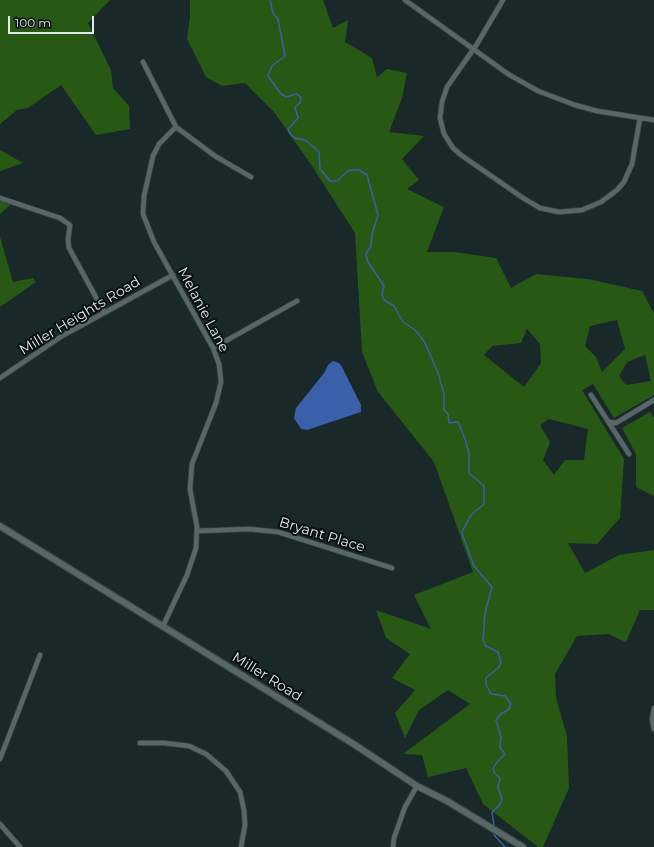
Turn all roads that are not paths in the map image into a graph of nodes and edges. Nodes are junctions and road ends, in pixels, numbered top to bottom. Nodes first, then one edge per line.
1 (405, 0) edge
2 (503, 0) edge
3 (473, 50) junction
4 (143, 62) dead end
5 (640, 118) junction
6 (654, 120) edge
7 (176, 127) junction
8 (251, 177) dead end
9 (0, 198) edge
10 (173, 275) junction
11 (297, 301) dead end
12 (104, 312) junction
13 (212, 348) junction
14 (0, 378) edge
15 (591, 395) dead end
16 (654, 400) edge
17 (609, 422) junction
18 (629, 454) dead end
19 (0, 526) edge
20 (197, 531) junction
21 (392, 568) dead end
22 (164, 626) junction
23 (40, 655) dead end
24 (654, 708) edge
25 (654, 729) edge
26 (140, 743) dead end
27 (0, 758) edge
28 (417, 786) junction
29 (0, 824) edge
30 (20, 847) edge
31 (241, 847) edge
32 (393, 847) edge
33 (523, 847) edge

1 - 3 street
2 - 3 street
3 - 5 street
3 - 5 street
4 - 7 street
5 - 6 street
7 - 8 street
7 - 10 street, Melanie Lane
9 - 12 street
10 - 12 street, Miller Heights Road
10 - 13 street, Melanie Lane
11 - 13 street
12 - 14 street, Miller Heights Road
13 - 20 street, Melanie Lane
15 - 17 street
16 - 17 street
17 - 18 street
19 - 22 street, Miller Road
20 - 21 street, Bryant Place
20 - 22 street, Melanie Lane
22 - 28 street, Miller Road
23 - 27 street
24 - 25 street
26 - 31 street
28 - 32 street
28 - 33 street, Miller Road
29 - 30 street

